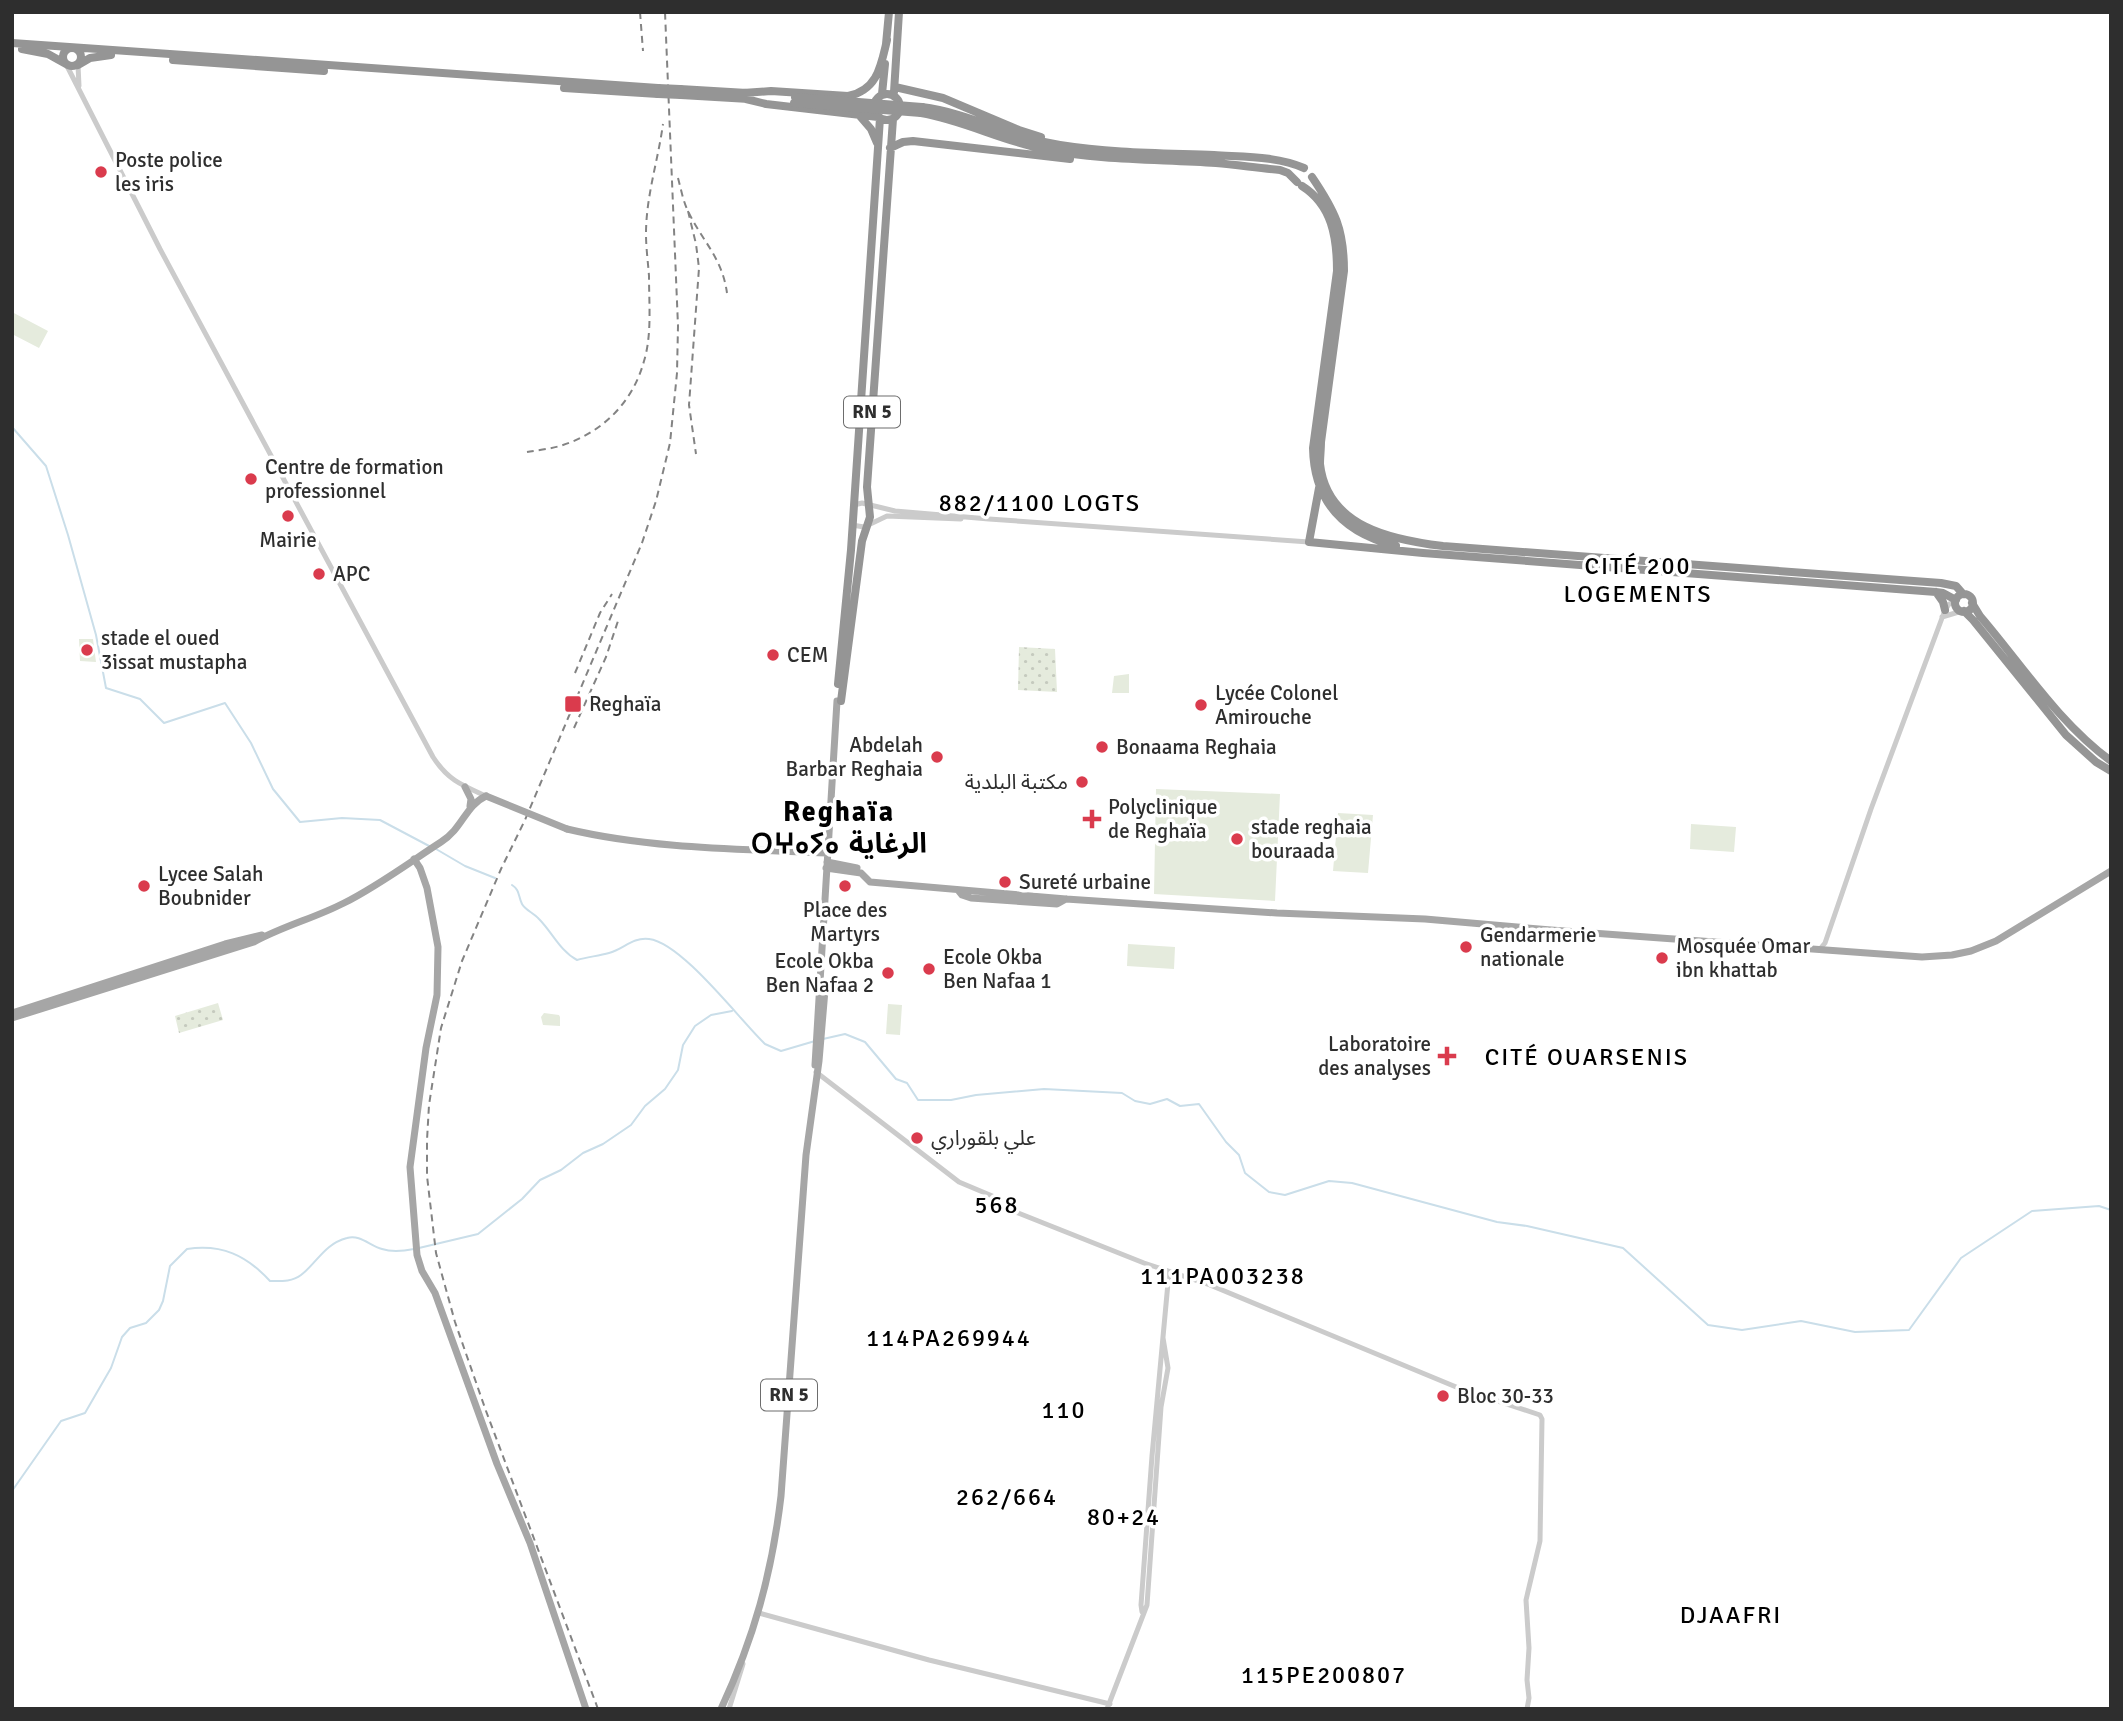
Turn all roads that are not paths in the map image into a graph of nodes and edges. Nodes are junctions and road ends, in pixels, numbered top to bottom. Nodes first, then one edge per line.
1 (889, 12) edge
2 (900, 12) edge
3 (887, 40) junction
4 (12, 43) edge
5 (73, 47) junction
6 (12, 49) edge
7 (66, 64) junction
8 (78, 65) junction
9 (885, 68) junction
10 (896, 68) junction
11 (658, 91) junction
12 (894, 91) junction
13 (80, 92) junction
14 (881, 95) junction
15 (745, 96) junction
16 (848, 96) junction
17 (858, 114) junction
18 (879, 118) junction
19 (893, 124) junction
20 (913, 141) junction
21 (878, 148) junction
22 (891, 149) junction
23 (1110, 154) junction
24 (1304, 168) junction
25 (1312, 177) junction
26 (1299, 184) junction
27 (1319, 488) junction
28 (853, 505) junction
29 (868, 505) junction
30 (989, 519) junction
31 (868, 524) junction
32 (852, 525) junction
33 (851, 539) junction
34 (862, 541) junction
35 (1309, 542) junction
36 (1423, 553) junction
37 (1936, 592) junction
38 (1964, 594) junction
39 (1955, 601) junction
40 (1972, 603) junction
41 (1963, 611) junction
42 (1943, 614) junction
43 (839, 701) junction
44 (2111, 761) edge
45 (2111, 772) edge
46 (466, 787) junction
47 (486, 796) junction
48 (469, 810) junction
49 (414, 859) junction
50 (827, 861) junction
51 (2111, 871) edge
52 (1819, 949) junction
53 (12, 1016) edge
54 (816, 1072) junction
55 (1168, 1272) junction
56 (1163, 1338) junction
57 (1160, 1360) junction
58 (1167, 1360) junction
59 (1159, 1371) junction
60 (1167, 1371) junction
61 (1143, 1612) junction
62 (759, 1614) junction
63 (747, 1651) junction
64 (1108, 1706) edge
65 (586, 1709) edge
66 (721, 1709) edge
67 (729, 1709) edge
68 (1527, 1709) edge

1 - 3 highway
2 - 10 highway
3 - 9 highway
3 - 16 highway
4 - 5 highway
5 - 7 highway
5 - 8 highway
5 - 11 highway
6 - 7 highway
7 - 8 highway
7 - 13 street
8 - 11 highway
8 - 13 street
9 - 10 highway
9 - 14 highway
10 - 12 highway
11 - 15 highway, bridge
12 - 14 highway
12 - 19 highway
12 - 23 highway
13 - 46 street
14 - 16 highway
14 - 18 highway
15 - 16 highway
15 - 17 highway
15 - 23 highway, bridge
17 - 18 highway
17 - 21 highway
18 - 19 highway
18 - 21 highway, RN 5
19 - 20 highway
19 - 22 highway, RN 5
20 - 22 highway
20 - 23 highway
21 - 22 highway
21 - 28 highway, RN 5
22 - 29 highway, RN 5
23 - 24 highway
23 - 26 highway
24 - 25 highway
24 - 26 highway
25 - 26 highway
25 - 38 highway
26 - 27 highway
27 - 35 highway
27 - 36 highway
28 - 29 street
28 - 32 highway, RN 5
29 - 30 street
29 - 31 highway, RN 5
30 - 31 street
30 - 35 street
31 - 32 street
31 - 34 highway, RN 5
32 - 33 highway, RN 5
33 - 34 highway
33 - 43 highway, RN 5
34 - 43 highway, RN 5
35 - 36 highway
36 - 37 highway
37 - 39 highway
37 - 42 highway
38 - 39 highway
38 - 40 highway
39 - 41 highway
39 - 42 street
40 - 41 highway
40 - 44 highway
41 - 42 street
41 - 45 highway
42 - 52 street
43 - 50 main road, RN 5
46 - 47 street
46 - 48 main road
47 - 48 main road
47 - 50 main road, bridge
48 - 49 main road
49 - 53 main road
49 - 65 main road
50 - 52 main road
50 - 54 main road, RN 5
51 - 52 main road
54 - 55 street
54 - 62 main road, RN 5
55 - 56 street
55 - 68 street
56 - 57 street
56 - 58 street
57 - 58 street
57 - 59 street
58 - 60 street
59 - 60 street
59 - 61 street
60 - 61 street
61 - 64 street
62 - 63 main road, RN 5
62 - 64 street
63 - 66 main road, RN 5
63 - 67 street

